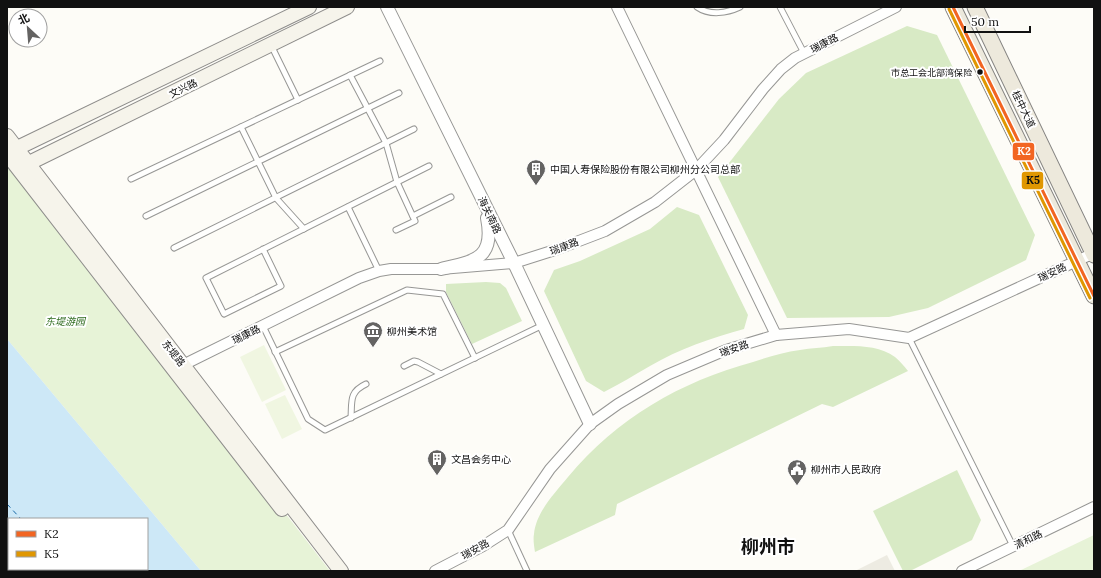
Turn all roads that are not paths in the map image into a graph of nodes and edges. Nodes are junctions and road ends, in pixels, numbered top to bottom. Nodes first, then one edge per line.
1 (309, 7) edge
2 (347, 7) edge
3 (387, 7) edge
4 (617, 7) edge
5 (697, 7) edge
6 (740, 7) edge
7 (780, 7) edge
8 (896, 7) edge
9 (954, 7) edge
10 (975, 7) edge
11 (270, 44) junction
12 (804, 53) junction
13 (380, 61) dead end
14 (350, 75) junction
15 (399, 93) dead end
16 (298, 100) junction
17 (367, 107) junction
18 (242, 127) junction
19 (414, 130) dead end
20 (7, 136) edge
21 (386, 143) junction
22 (10, 152) edge
23 (258, 161) junction
24 (23, 166) junction
25 (429, 166) dead end
26 (696, 170) junction
27 (130, 180) dead end
28 (397, 182) junction
29 (451, 197) dead end
30 (276, 198) junction
31 (485, 205) junction
32 (348, 207) junction
33 (146, 216) dead end
34 (412, 216) junction
35 (304, 229) junction
36 (396, 230) dead end
37 (174, 248) dead end
38 (263, 249) junction
39 (1094, 254) edge
40 (1076, 260) junction
41 (514, 263) junction
42 (441, 269) junction
43 (379, 271) junction
44 (1094, 296) edge
45 (543, 325) junction
46 (262, 326) junction
47 (776, 335) junction
48 (909, 338) junction
49 (275, 352) junction
50 (475, 358) junction
51 (404, 366) dead end
52 (179, 369) junction
53 (441, 374) junction
54 (366, 384) dead end
55 (350, 418) junction
56 (590, 424) junction
57 (1094, 506) edge
58 (508, 530) junction
59 (1012, 546) junction
60 (330, 571) edge
61 (341, 571) edge
62 (435, 571) edge
63 (527, 571) edge
64 (962, 571) edge

1 - 22 main road, 文兴路
2 - 11 main road, 文兴路
3 - 31 street, 海关南路
4 - 26 street
5 - 6 lane
7 - 12 lane
8 - 12 street, 瑞康路
9 - 40 main road, 桂中大道
10 - 39 main road, 桂中大道
11 - 16 lane
11 - 24 main road, 文兴路
12 - 26 street, 瑞康路
13 - 14 lane
14 - 16 lane
14 - 17 lane
15 - 17 lane
16 - 18 lane
17 - 21 lane
17 - 23 lane
18 - 23 lane
18 - 27 lane
19 - 21 lane
20 - 22 main road
21 - 28 lane
21 - 30 lane
22 - 24 main road
23 - 30 lane
23 - 33 lane
24 - 52 main road
25 - 28 lane
26 - 41 street, 瑞康路
26 - 47 street
28 - 32 lane
28 - 34 lane
29 - 34 lane
30 - 35 lane
30 - 37 lane
31 - 41 street, 海关南路
31 - 42 street
32 - 35 lane
32 - 43 lane
34 - 36 lane
35 - 38 lane
38 - 38 lane
39 - 40 street, 瑞安路
40 - 44 main road, 桂中大道
40 - 48 street, 瑞安路
41 - 42 street, 瑞康路
41 - 45 street, 海关南路
42 - 43 street, 瑞康路
43 - 46 street, 瑞康路
45 - 50 lane
45 - 56 street, 海关南路
46 - 49 lane
46 - 52 street, 瑞康路
47 - 48 street, 瑞安路
47 - 56 street, 瑞安路
48 - 59 lane
49 - 50 lane
49 - 55 lane
50 - 53 lane
51 - 53 lane
52 - 60 main road
52 - 61 main road, 东堤路
53 - 55 lane
54 - 55 lane
56 - 58 street, 瑞安路
57 - 59 street, 清和路
58 - 62 street, 瑞安路
58 - 63 lane
59 - 64 street, 清和路

